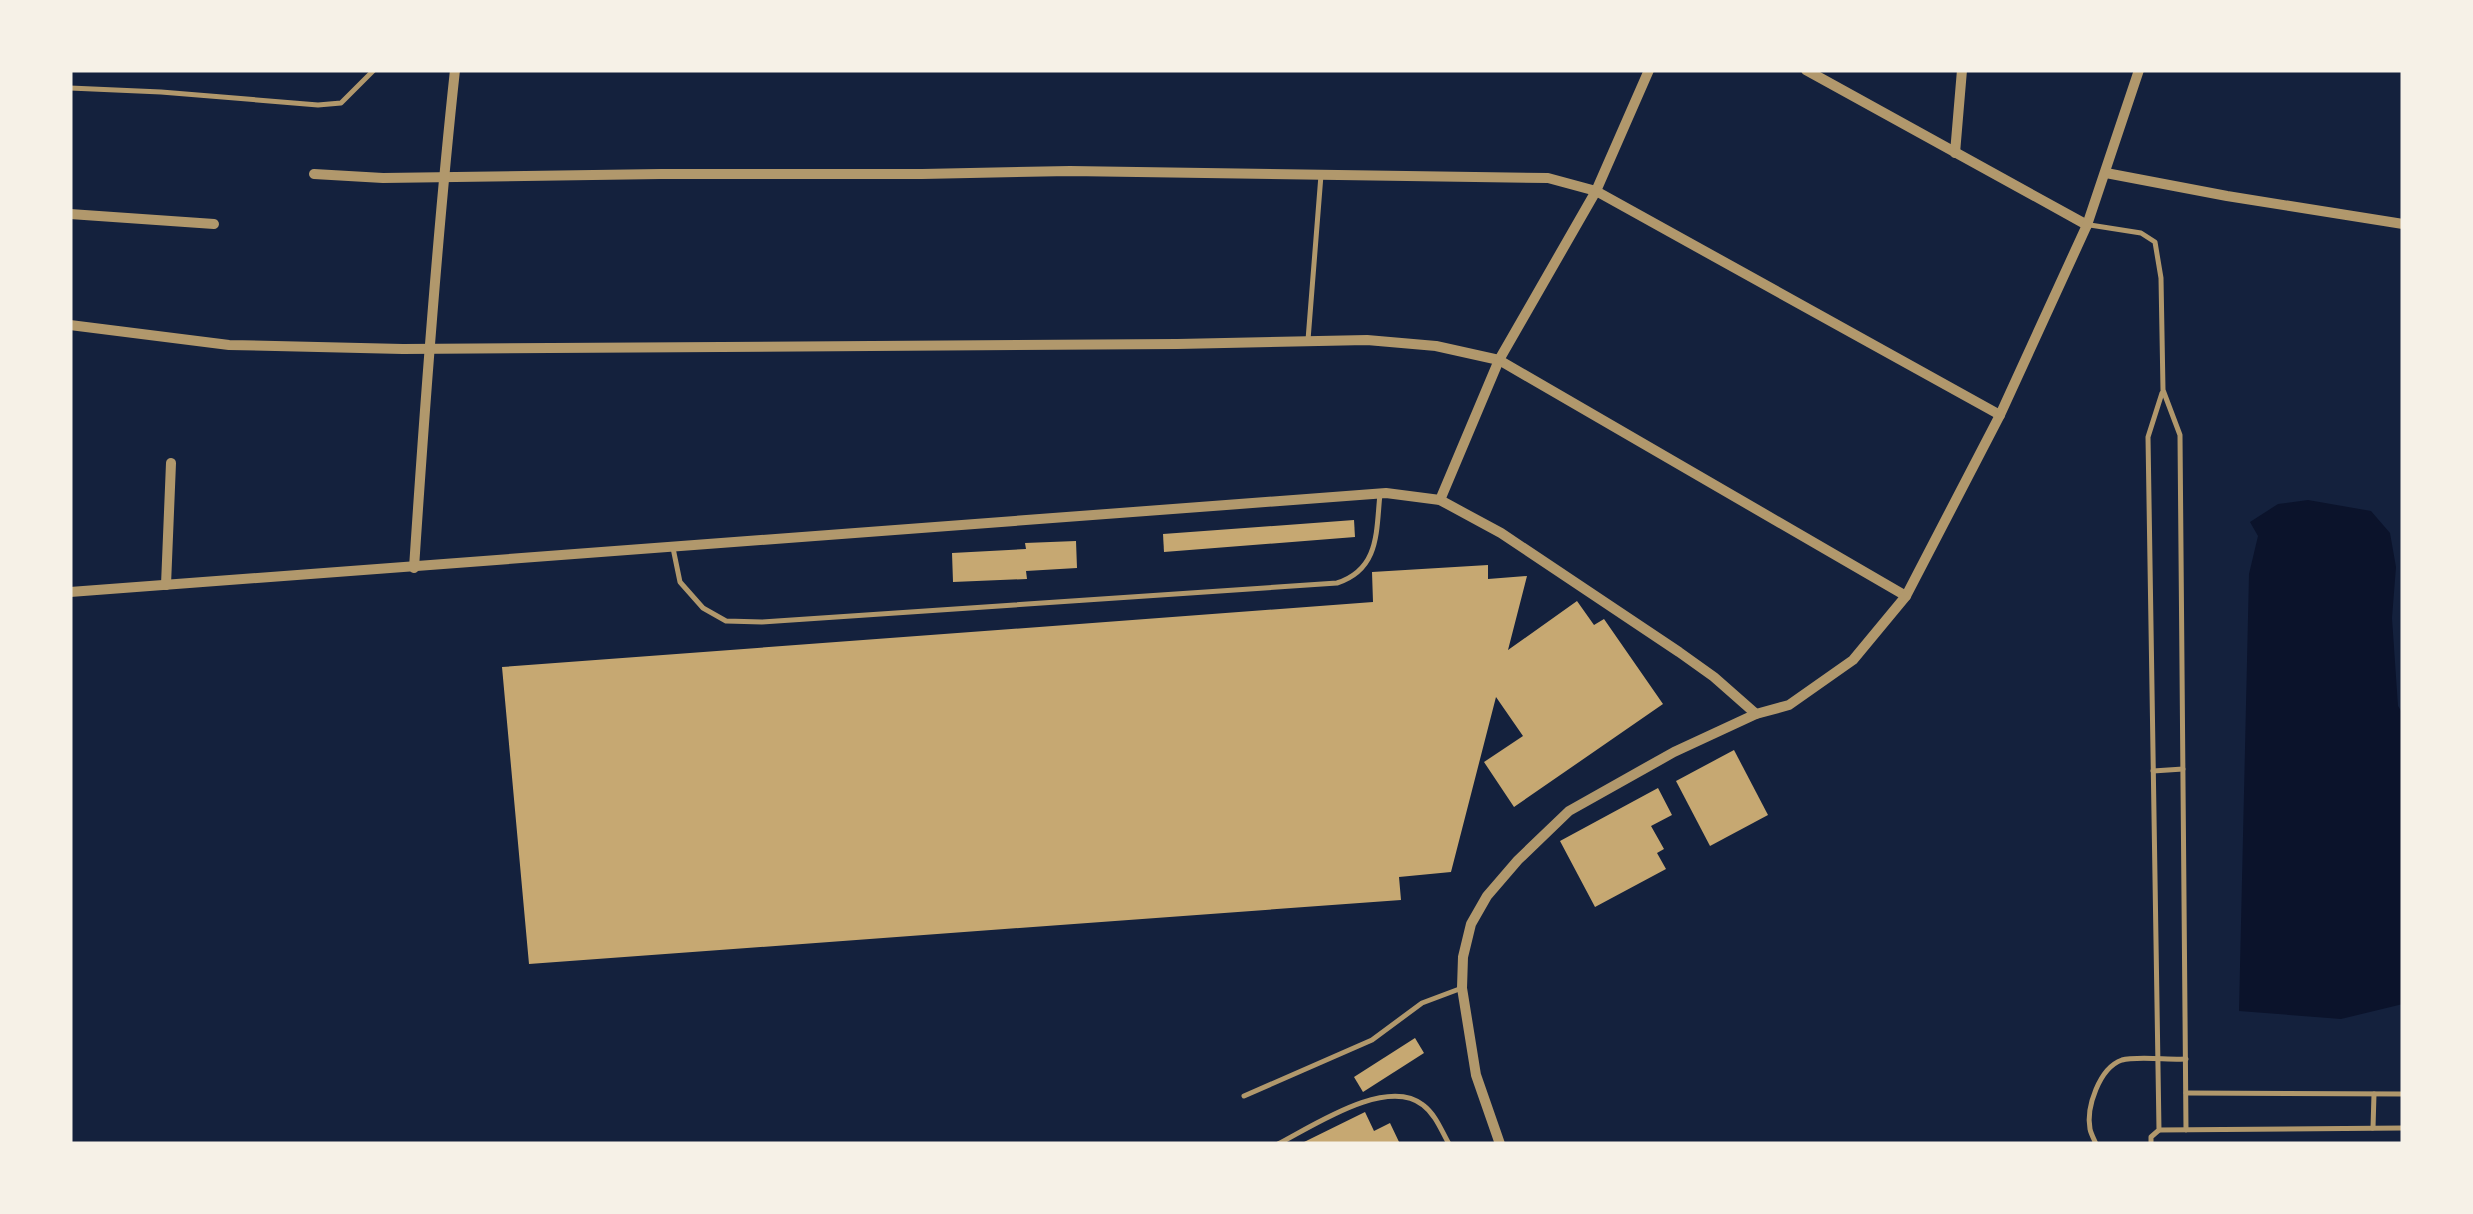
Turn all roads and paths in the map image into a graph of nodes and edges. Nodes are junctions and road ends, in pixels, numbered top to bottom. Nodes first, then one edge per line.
1 (374, 70) edge
2 (456, 70) edge
3 (1649, 70) edge
4 (1806, 70) edge
5 (1962, 70) edge
6 (2139, 70) edge
7 (70, 88) edge
8 (1955, 153) junction
9 (2106, 173) junction
10 (314, 174) dead end
11 (1322, 175) junction
12 (443, 177) junction
13 (1596, 192) junction
14 (70, 214) edge
15 (214, 224) dead end
16 (2087, 224) junction
17 (2403, 224) edge
18 (70, 325) edge
19 (1308, 340) junction
20 (428, 348) junction
21 (1499, 360) junction
22 (2163, 390) junction
23 (2000, 415) junction
24 (171, 464) dead end
25 (1380, 494) junction
26 (1440, 500) junction
27 (672, 548) junction
28 (414, 568) junction
29 (166, 585) junction
30 (70, 592) edge
31 (1906, 596) junction
32 (1756, 714) junction
33 (2183, 770) junction
34 (2153, 771) junction
35 (1462, 988) junction
36 (2158, 1060) junction
37 (2186, 1060) junction
38 (2186, 1093) junction
39 (2374, 1094) junction
40 (2403, 1094) edge
41 (1244, 1096) dead end
42 (2372, 1128) junction
43 (2403, 1128) edge
44 (2159, 1130) junction
45 (2186, 1130) junction
46 (1278, 1144) edge
47 (1449, 1144) edge
48 (1500, 1144) edge
49 (2096, 1144) edge
50 (2151, 1144) edge

1 - 7 lane
2 - 12 street
3 - 13 street
4 - 8 street
5 - 8 street
6 - 9 street
8 - 16 street
9 - 16 street
9 - 17 street
10 - 12 street
11 - 12 street
11 - 13 street
11 - 19 lane
12 - 20 street
13 - 21 street
13 - 23 street
14 - 15 street
16 - 22 lane
16 - 23 street
18 - 20 street
19 - 20 street
19 - 21 street
20 - 28 street
21 - 26 street
21 - 31 street
22 - 33 lane
22 - 34 lane
23 - 31 street
24 - 29 street
25 - 26 street
25 - 27 street
25 - 27 lane
26 - 32 street
27 - 28 street
28 - 29 street
29 - 30 street
31 - 32 street
32 - 35 street
33 - 34 lane
33 - 37 lane
34 - 36 lane
35 - 41 lane
35 - 48 street
36 - 37 lane
36 - 44 lane
36 - 49 lane
37 - 38 lane
38 - 39 lane
38 - 45 lane
39 - 40 lane
39 - 42 lane
42 - 43 lane
42 - 45 lane
44 - 45 lane
44 - 50 lane
46 - 47 lane

